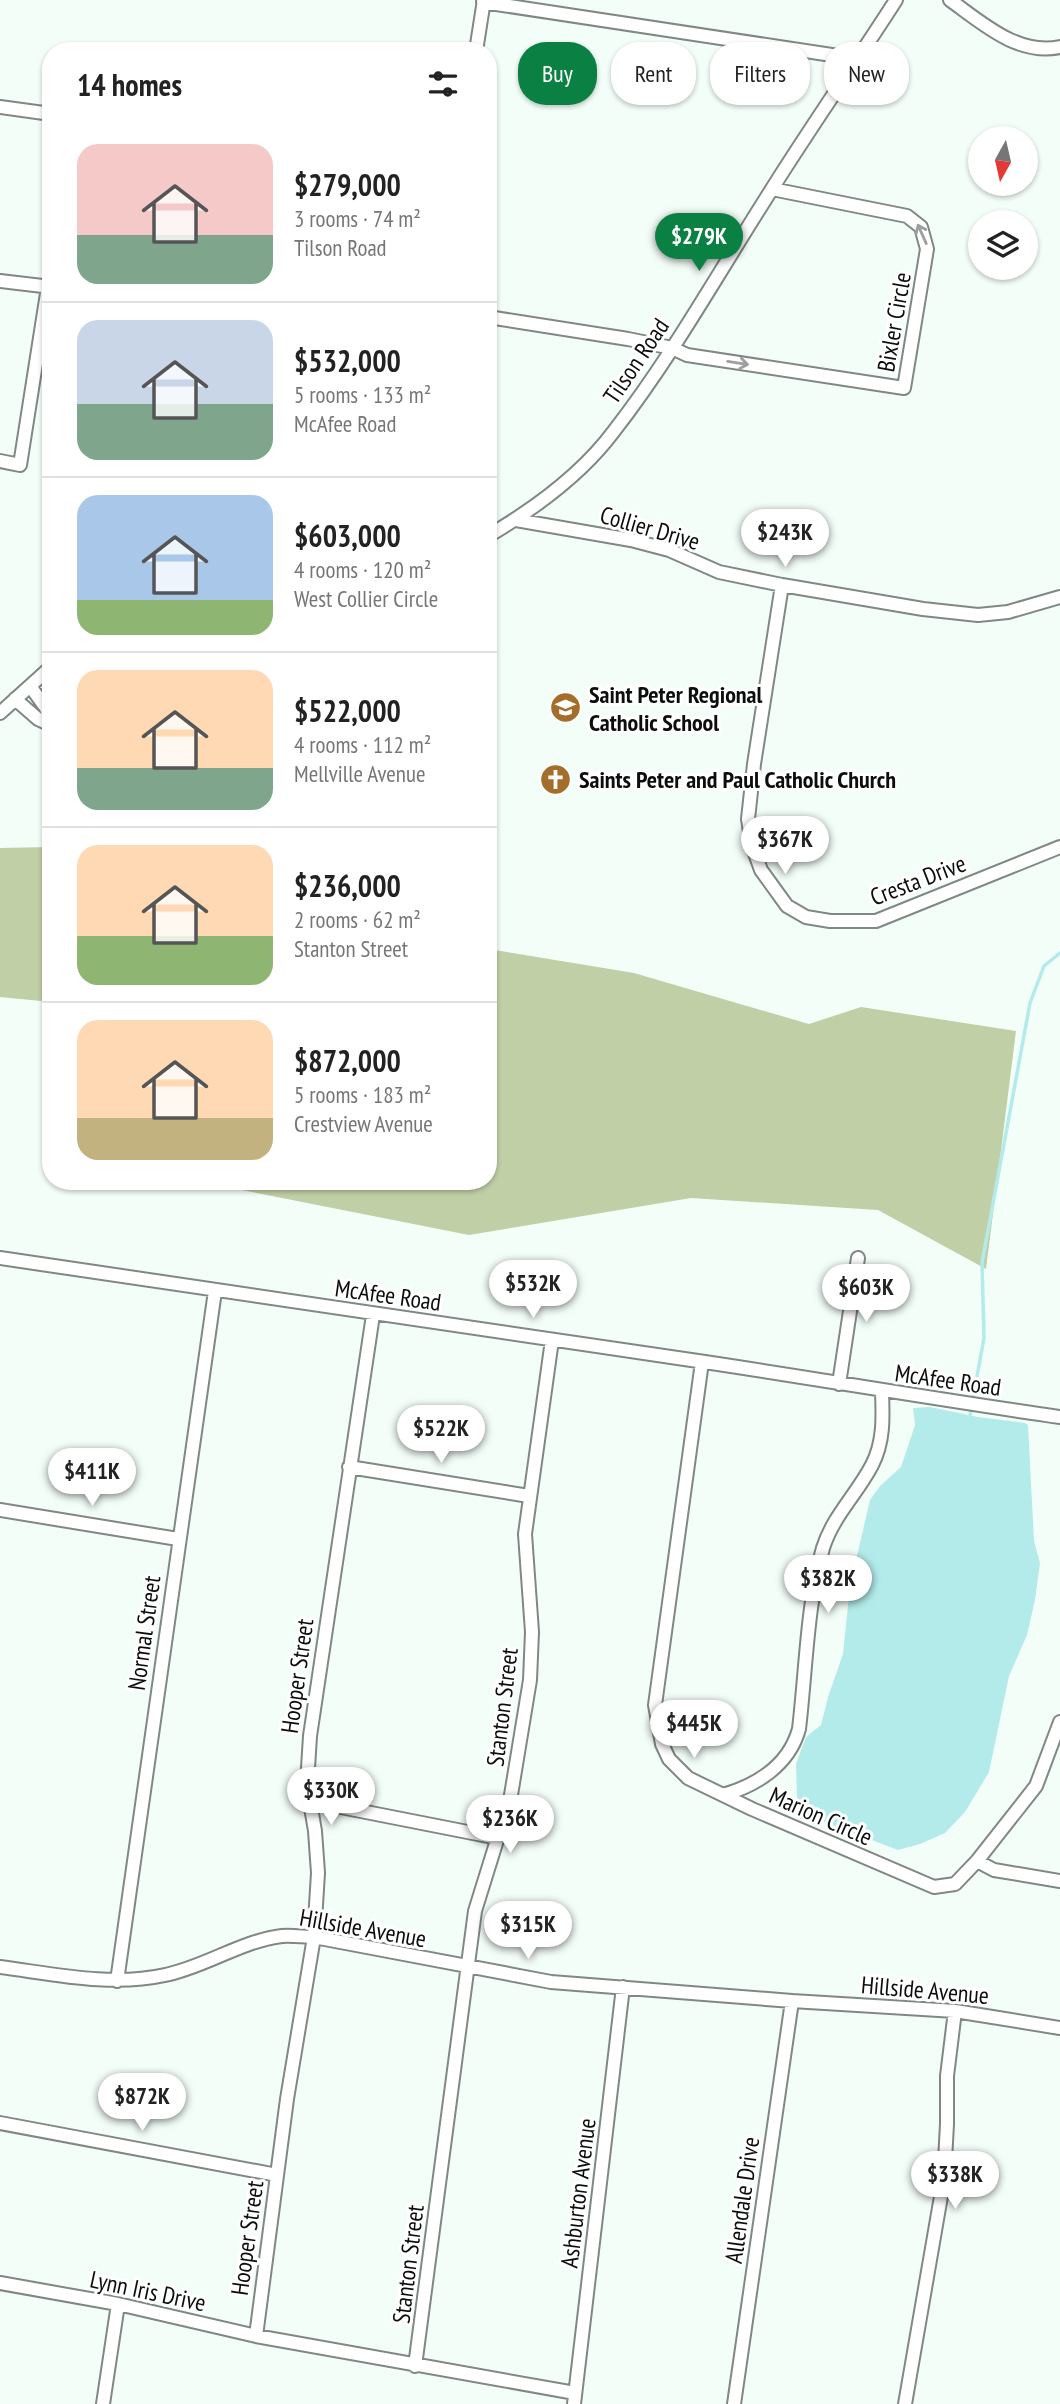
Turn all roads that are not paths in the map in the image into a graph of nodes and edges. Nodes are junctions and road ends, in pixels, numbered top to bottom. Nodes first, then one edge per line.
1 (896, 0) edge
2 (950, 0) edge
3 (484, 1) edge
4 (477, 42) edge
5 (869, 42) edge
6 (1060, 47) edge
7 (824, 54) edge
8 (828, 105) edge
9 (0, 107) edge
10 (42, 113) edge
11 (772, 189) junction
12 (0, 281) edge
13 (42, 286) edge
14 (497, 318) edge
15 (42, 334) edge
16 (672, 348) junction
17 (0, 461) edge
18 (516, 520) junction
19 (497, 531) edge
20 (782, 585) junction
21 (1060, 597) edge
22 (42, 675) edge
23 (30, 686) junction
24 (15, 699) junction
25 (42, 702) edge
26 (0, 713) edge
27 (42, 721) edge
28 (1060, 847) edge
29 (0, 1258) edge
30 (858, 1258) dead end
31 (215, 1291) junction
32 (373, 1315) junction
33 (552, 1340) junction
34 (702, 1362) junction
35 (839, 1384) junction
36 (882, 1392) junction
37 (1060, 1418) edge
38 (349, 1467) junction
39 (529, 1496) junction
40 (0, 1510) edge
41 (178, 1539) junction
42 (1060, 1722) edge
43 (723, 1796) junction
44 (310, 1801) junction
45 (498, 1839) junction
46 (977, 1861) junction
47 (1060, 1881) edge
48 (314, 1937) junction
49 (0, 1966) edge
50 (468, 1968) junction
51 (117, 1981) junction
52 (623, 1987) junction
53 (792, 2001) junction
54 (955, 2011) junction
55 (1060, 2028) edge
56 (0, 2123) edge
57 (277, 2175) junction
58 (0, 2283) edge
59 (118, 2304) junction
60 (256, 2336) junction
61 (415, 2366) junction
62 (575, 2399) edge
63 (103, 2404) edge
64 (734, 2404) edge
65 (905, 2404) edge

1 - 5 street, Tilson Road
2 - 6 street
3 - 4 street
3 - 7 street
8 - 11 street, Tilson Road
9 - 10 street
11 - 16 street, Tilson Road
16 -> 11 street, Bixler Circle
12 - 13 street
14 - 16 street
15 - 17 street
16 - 18 street, Tilson Road
18 - 19 street, Tilson Road
18 - 20 street, Collier Drive
20 - 21 street, Collier Drive
20 - 28 street, Cresta Drive
22 - 23 street
23 - 24 street
23 - 25 street
24 - 26 street
24 - 27 street
29 - 31 street, McAfee Road
30 - 35 street
31 - 32 street, McAfee Road
31 - 41 street, Normal Street
32 - 33 street, McAfee Road
32 - 38 street, Hooper Street
33 - 34 street, McAfee Road
33 - 39 street, Stanton Street
34 - 35 street, McAfee Road
34 - 43 street, Marion Circle
35 - 36 street, McAfee Road
36 - 37 street, McAfee Road
36 - 43 street
38 - 39 street
38 - 44 street, Hooper Street
39 - 45 street, Stanton Street
40 - 41 street
41 - 51 street, Normal Street
42 - 46 street, Marion Circle
43 - 46 street, Marion Circle
44 - 45 street
44 - 48 street, Hooper Street
45 - 50 street, Stanton Street
46 - 47 street
48 - 50 street, Hillside Avenue
48 - 51 street, Hillside Avenue
48 - 57 street, Hooper Street
49 - 51 street, Hillside Avenue
50 - 52 street, Hillside Avenue
50 - 61 street, Stanton Street
52 - 53 street, Hillside Avenue
52 - 62 street, Ashburton Avenue
53 - 54 street, Hillside Avenue
53 - 64 street, Allendale Drive
54 - 55 street, Hillside Avenue
54 - 65 street
56 - 57 street
57 - 60 street, Hooper Street
58 - 59 street, Lynn Iris Drive
59 - 60 street, Lynn Iris Drive
59 - 63 street
60 - 61 street, Lynn Iris Drive
61 - 62 street, Lynn Iris Drive

